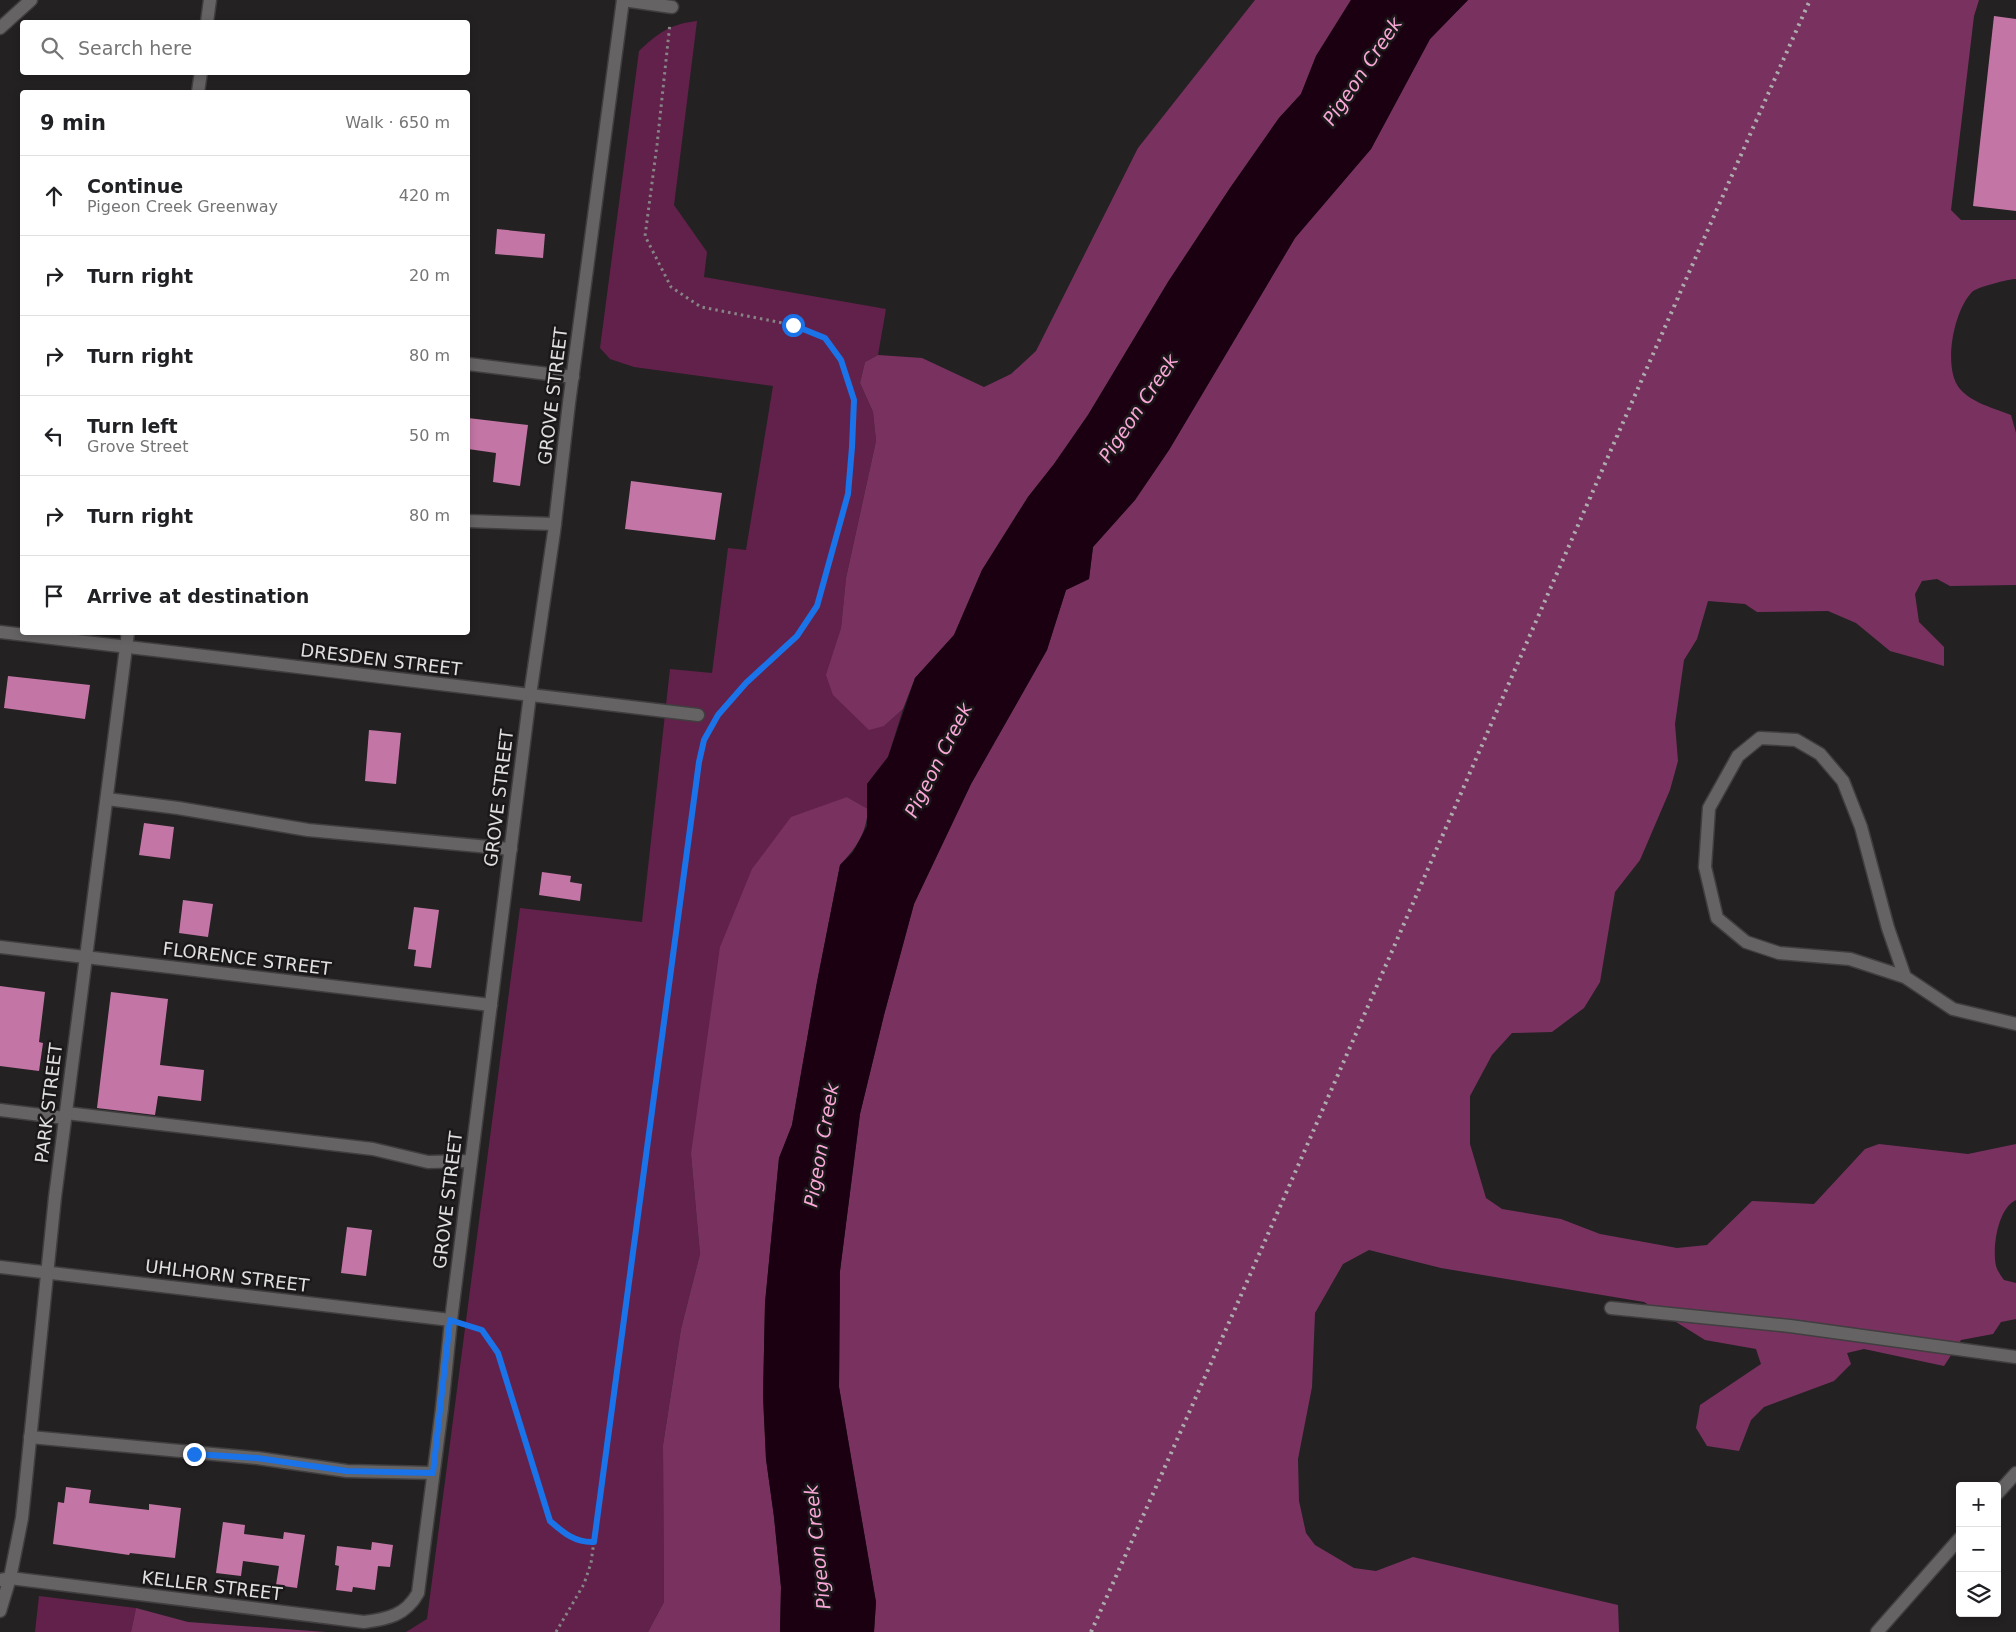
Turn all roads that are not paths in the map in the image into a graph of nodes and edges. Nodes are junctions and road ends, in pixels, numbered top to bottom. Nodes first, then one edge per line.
1 (32, 0) edge
2 (210, 0) edge
3 (623, 0) edge
4 (672, 7) road end
5 (207, 20) edge
6 (0, 28) edge
7 (201, 75) edge
8 (198, 90) edge
9 (470, 364) edge
10 (573, 377) junction
11 (470, 521) edge
12 (555, 524) junction
13 (0, 632) edge
14 (20, 634) edge
15 (25, 635) edge
16 (128, 635) edge
17 (126, 647) junction
18 (530, 695) junction
19 (698, 715) dead end
20 (107, 799) junction
21 (511, 849) junction
22 (0, 947) edge
23 (86, 958) junction
24 (1905, 977) junction
25 (491, 1005) junction
26 (2016, 1024) edge
27 (0, 1110) edge
28 (65, 1116) junction
29 (471, 1161) junction
30 (0, 1267) edge
31 (47, 1273) junction
32 (1611, 1308) dead end
33 (450, 1320) junction
34 (2016, 1357) edge
35 (30, 1437) junction
36 (433, 1473) junction
37 (2016, 1473) edge
38 (2001, 1490) edge
39 (1956, 1543) edge
40 (5, 1579) edge
41 (414, 1600) joint
42 (0, 1612) edge
43 (1877, 1632) edge

1 - 6 street
2 - 5 street
3 - 4 street
3 - 10 street, GROVE STREET
7 - 8 street
9 - 10 street
10 - 12 street, GROVE STREET
11 - 12 street
12 - 18 street, GROVE STREET
13 - 14 street, DRESDEN STREET
15 - 17 street, DRESDEN STREET
16 - 17 street, PARK STREET
17 - 18 street, DRESDEN STREET
17 - 20 street, PARK STREET
18 - 19 street, DRESDEN STREET
18 - 21 street, GROVE STREET
20 - 21 street
20 - 23 street, PARK STREET
21 - 25 street, GROVE STREET
22 - 23 street, FLORENCE STREET
23 - 25 street, FLORENCE STREET
23 - 28 street, PARK STREET
24 - 24 street
24 - 26 street
25 - 29 street, GROVE STREET
27 - 28 street
28 - 29 street
28 - 31 street, PARK STREET
29 - 33 street, GROVE STREET
30 - 31 street, UHLHORN STREET
31 - 33 street, UHLHORN STREET
31 - 35 street, PARK STREET
32 - 34 street
33 - 36 street, GROVE STREET
35 - 36 street
35 - 40 street, PARK STREET
36 - 41 street, GROVE STREET
37 - 38 street
39 - 43 street
40 - 41 street, KELLER STREET
40 - 42 street, PARK STREET

